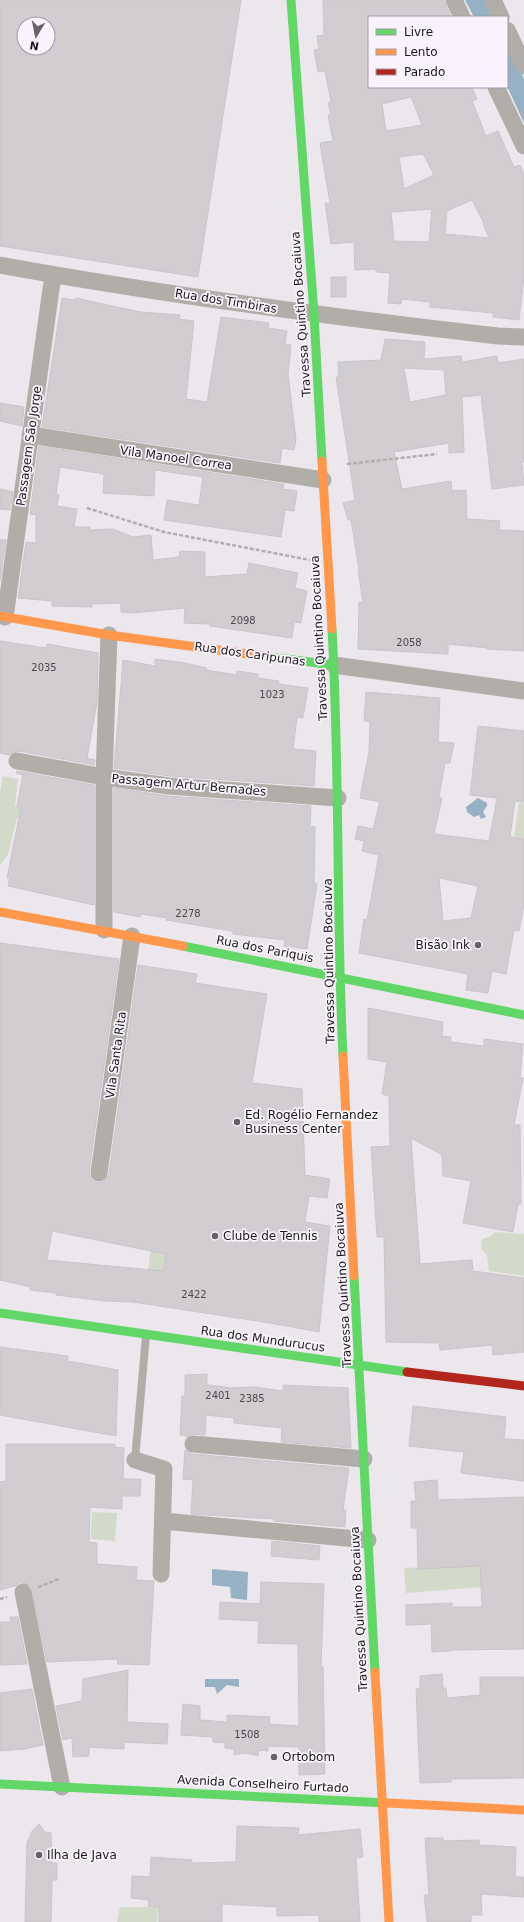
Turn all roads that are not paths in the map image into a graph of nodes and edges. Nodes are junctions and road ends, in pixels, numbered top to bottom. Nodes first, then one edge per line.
1 (292, 0) edge
2 (454, 0) edge
3 (492, 0) edge
4 (462, 16) edge
5 (500, 16) edge
6 (508, 32) edge
7 (524, 66) edge
8 (496, 88) edge
9 (524, 146) edge
10 (0, 265) edge
11 (53, 275) junction
12 (314, 314) junction
13 (524, 337) edge
14 (30, 435) junction
15 (323, 480) junction
16 (2, 616) edge
17 (109, 635) junction
18 (334, 665) junction
19 (524, 691) edge
20 (17, 761) dead end
21 (104, 777) junction
22 (338, 798) junction
23 (0, 912) edge
24 (104, 930) junction
25 (132, 936) junction
26 (339, 976) junction
27 (524, 1015) edge
28 (99, 1173) dead end
29 (0, 1313) edge
30 (146, 1334) junction
31 (359, 1366) junction
32 (524, 1386) edge
33 (193, 1444) dead end
34 (364, 1459) junction
35 (135, 1460) joint
36 (163, 1521) junction
37 (368, 1540) junction
38 (161, 1574) dead end
39 (22, 1592) dead end
40 (0, 1784) edge
41 (62, 1786) junction
42 (381, 1802) junction
43 (524, 1810) edge
44 (389, 1922) edge

1 - 12 street, Travessa Quintino Bocaiuva
2 - 4 street
3 - 5 street
6 - 7 street
8 - 9 street
10 - 11 street, Rua dos Timbiras
11 - 12 street, Rua dos Timbiras
11 - 14 street, Passagem São Jorge
12 - 13 street, Rua dos Timbiras
12 - 15 street, Travessa Quintino Bocaiuva
14 - 15 street, Vila Manoel Correa
14 - 16 street, Passagem São Jorge
15 - 18 street, Travessa Quintino Bocaiuva
16 - 17 street, Rua dos Caripunas
17 - 18 street, Rua dos Caripunas
17 - 21 street
18 - 19 street, Rua dos Caripunas
18 - 22 street, Travessa Quintino Bocaiuva
20 - 21 street, Passagem Artur Bernades
21 - 22 street, Passagem Artur Bernades
21 - 24 street
22 - 26 street, Travessa Quintino Bocaiuva
23 - 24 street, Rua dos Pariquis
24 - 25 street, Rua dos Pariquis
25 - 26 street, Rua dos Pariquis
25 - 28 street, Vila Santa Rita
26 - 27 street, Rua dos Pariquis
26 - 31 street, Travessa Quintino Bocaiuva
29 - 30 street, Rua dos Mundurucus
30 - 31 street, Rua dos Mundurucus
30 - 35 lane
31 - 32 street, Rua dos Mundurucus
31 - 34 street, Travessa Quintino Bocaiuva
33 - 34 street
34 - 37 street, Travessa Quintino Bocaiuva
35 - 36 street
36 - 37 street
36 - 38 street
37 - 42 street, Travessa Quintino Bocaiuva
39 - 41 street
40 - 41 street, Avenida Conselheiro Furtado
41 - 42 street, Avenida Conselheiro Furtado
42 - 43 street, Avenida Conselheiro Furtado
42 - 44 street, Travessa Quintino Bocaiuva

